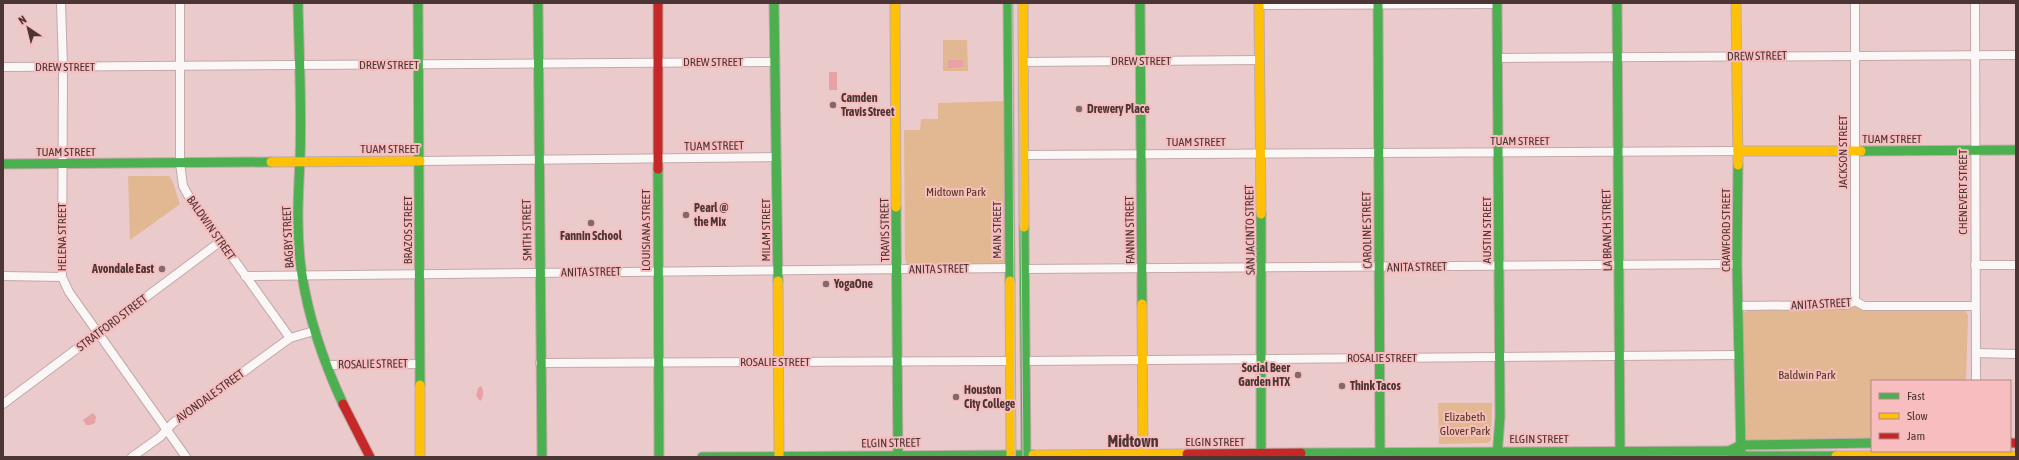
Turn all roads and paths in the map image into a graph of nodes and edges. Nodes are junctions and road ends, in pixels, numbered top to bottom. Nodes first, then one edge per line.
1 (62, 3) edge
2 (180, 3) edge
3 (298, 3) edge
4 (418, 3) edge
5 (538, 3) edge
6 (658, 3) edge
7 (774, 3) edge
8 (895, 3) edge
9 (1008, 3) edge
10 (1023, 3) edge
11 (1140, 3) edge
12 (1497, 3) edge
13 (1617, 3) edge
14 (1736, 3) edge
15 (1855, 3) edge
16 (1975, 3) edge
17 (1259, 4) edge
18 (1378, 4) edge
19 (1855, 55) junction
20 (1976, 55) junction
21 (2016, 55) edge
22 (1736, 57) junction
23 (1498, 58) junction
24 (1618, 58) junction
25 (1140, 60) junction
26 (1259, 60) junction
27 (657, 62) junction
28 (775, 62) junction
29 (1024, 62) junction
30 (419, 64) junction
31 (538, 64) junction
32 (299, 65) junction
33 (3, 67) edge
34 (63, 67) junction
35 (180, 67) junction
36 (1975, 150) junction
37 (2016, 150) edge
38 (1855, 151) junction
39 (1618, 152) junction
40 (1738, 152) junction
41 (1378, 153) junction
42 (1499, 153) junction
43 (1140, 154) junction
44 (1260, 154) junction
45 (1024, 155) junction
46 (777, 158) junction
47 (538, 159) junction
48 (658, 159) junction
49 (300, 161) junction
50 (420, 161) junction
51 (180, 163) junction
52 (3, 164) edge
53 (63, 165) junction
54 (221, 241) junction
55 (1737, 264) junction
56 (1620, 265) junction
57 (1975, 265) junction
58 (2016, 265) edge
59 (1499, 266) junction
60 (1380, 267) junction
61 (1010, 268) junction
62 (1262, 268) junction
63 (898, 269) junction
64 (1025, 269) junction
65 (1142, 269) junction
66 (778, 270) junction
67 (658, 271) junction
68 (540, 272) junction
69 (420, 274) junction
70 (3, 276) edge
71 (245, 276) junction
72 (302, 276) junction
73 (62, 277) junction
74 (1855, 301) junction
75 (1738, 306) junction
76 (1976, 306) junction
77 (314, 331) junction
78 (98, 333) junction
79 (290, 338) junction
80 (1976, 353) junction
81 (2016, 354) edge
82 (1738, 355) junction
83 (1620, 356) junction
84 (1380, 357) junction
85 (1500, 357) junction
86 (1261, 359) junction
87 (1010, 361) junction
88 (1026, 361) junction
89 (1142, 361) junction
90 (660, 362) junction
91 (779, 362) junction
92 (898, 362) junction
93 (540, 363) junction
94 (420, 364) junction
95 (326, 365) junction
96 (1976, 380) edge
97 (3, 404) edge
98 (167, 430) junction
99 (1857, 443) junction
100 (1871, 443) edge
101 (1741, 444) junction
102 (1728, 450) junction
103 (1497, 454) edge
104 (1620, 454) edge
105 (1011, 455) edge
106 (1026, 455) edge
107 (1380, 455) edge
108 (1976, 455) edge
109 (898, 456) edge
110 (1143, 456) edge
111 (1261, 456) edge
112 (2016, 456) edge
113 (132, 457) edge
114 (186, 457) edge
115 (370, 457) edge
116 (420, 457) edge
117 (542, 457) edge
118 (659, 457) edge
119 (702, 457) edge
120 (779, 457) edge
121 (1741, 457) edge
122 (1858, 457) edge

1 - 34 street, HELENA STREET
2 - 35 street, BALDWIN STREET
3 - 32 main road, BAGBY STREET
4 - 30 main road, BRAZOS STREET
5 - 31 main road, SMITH STREET
6 - 27 main road, LOUISIANA STREET
7 - 28 main road, MILAM STREET
8 - 63 main road, TRAVIS STREET
9 - 61 main road, MAIN STREET
10 - 29 main road
11 - 25 main road, FANNIN STREET
12 - 18 street
12 - 23 main road, AUSTIN STREET
13 - 24 main road, LA BRANCH STREET
14 - 22 main road, CRAWFORD STREET
15 - 19 street, JACKSON STREET
16 - 20 street, CHENEVERT STREET
17 - 18 street
17 - 26 main road, SAN JACINTO STREET
18 - 41 main road, CAROLINE STREET
19 - 20 street, DREW STREET
19 - 22 street, DREW STREET
19 - 38 street, JACKSON STREET
20 - 21 street, DREW STREET
20 - 36 street, CHENEVERT STREET
22 - 24 street, DREW STREET
22 - 40 main road, CRAWFORD STREET
23 - 24 street, DREW STREET
23 - 42 main road, AUSTIN STREET
24 - 39 main road, LA BRANCH STREET
25 - 26 street, DREW STREET
25 - 29 street, DREW STREET
25 - 43 main road, FANNIN STREET
26 - 44 main road, SAN JACINTO STREET
27 - 28 street, DREW STREET
27 - 31 street, DREW STREET
27 - 48 main road, LOUISIANA STREET
28 - 46 main road, MILAM STREET
29 - 45 main road
30 - 31 street, DREW STREET
30 - 32 street, DREW STREET
30 - 50 main road, BRAZOS STREET
31 - 47 main road, SMITH STREET
32 - 35 street, DREW STREET
32 - 49 main road, BAGBY STREET
33 - 34 street, DREW STREET
34 - 35 street, DREW STREET
34 - 53 street, HELENA STREET
35 - 51 street, BALDWIN STREET
36 - 37 main road, TUAM STREET
36 - 38 main road, TUAM STREET
36 - 57 street, CHENEVERT STREET
38 - 40 main road, TUAM STREET
38 - 74 street, JACKSON STREET
39 - 40 street, TUAM STREET
39 - 42 street, TUAM STREET
39 - 56 main road, LA BRANCH STREET
40 - 55 main road, CRAWFORD STREET
41 - 42 street, TUAM STREET
41 - 44 street, TUAM STREET
41 - 60 main road, CAROLINE STREET
42 - 59 main road, AUSTIN STREET
43 - 44 street, TUAM STREET
43 - 45 street, TUAM STREET
43 - 65 main road, FANNIN STREET
44 - 62 main road, SAN JACINTO STREET
45 - 64 main road
46 - 48 street, TUAM STREET
46 - 66 main road, MILAM STREET
47 - 48 street, TUAM STREET
47 - 50 street, TUAM STREET
47 - 68 main road, SMITH STREET
48 - 67 main road, LOUISIANA STREET
49 - 50 main road, TUAM STREET
49 - 51 main road, TUAM STREET
49 - 72 main road, BAGBY STREET
50 - 69 main road, BRAZOS STREET
51 - 53 main road, TUAM STREET
51 - 54 street, BALDWIN STREET
52 - 53 main road, TUAM STREET
53 - 73 street, HELENA STREET
54 - 71 street, BALDWIN STREET
54 - 78 street, STRATFORD STREET
55 - 56 street, ANITA STREET
55 - 75 main road, CRAWFORD STREET
56 - 59 street, ANITA STREET
56 - 83 main road, LA BRANCH STREET
57 - 58 street
57 - 76 street, CHENEVERT STREET
59 - 60 street, ANITA STREET
59 - 85 main road, AUSTIN STREET
60 - 62 street, ANITA STREET
60 - 84 main road, CAROLINE STREET
61 - 63 street, ANITA STREET
61 - 87 main road, MAIN STREET
62 - 65 street, ANITA STREET
62 - 86 main road, SAN JACINTO STREET
63 - 66 street, ANITA STREET
63 - 92 main road, TRAVIS STREET
64 - 65 street, ANITA STREET
64 - 88 main road
65 - 89 main road, FANNIN STREET
66 - 67 street, ANITA STREET
66 - 91 main road, MILAM STREET
67 - 68 street, ANITA STREET
67 - 90 main road, LOUISIANA STREET
68 - 69 street, ANITA STREET
68 - 93 main road, SMITH STREET
69 - 72 street, ANITA STREET
69 - 94 main road, BRAZOS STREET
70 - 73 street
71 - 72 street, ANITA STREET
71 - 79 street, BALDWIN STREET
72 - 77 main road, BAGBY STREET
73 - 78 street, HELENA STREET
74 - 75 street, ANITA STREET
74 - 76 street, ANITA STREET
75 - 82 main road, CRAWFORD STREET
76 - 80 street, CHENEVERT STREET
77 - 79 street
77 - 95 main road, BAGBY STREET
78 - 97 street, STRATFORD STREET
78 - 98 street, HELENA STREET
79 - 98 street, AVONDALE STREET
80 - 81 street
80 - 96 street, CHENEVERT STREET
82 - 83 street, ROSALIE STREET
82 - 101 main road, CRAWFORD STREET
83 - 85 street, ROSALIE STREET
83 - 104 main road, LA BRANCH STREET
84 - 85 street, ROSALIE STREET
84 - 86 street, ROSALIE STREET
84 - 107 main road, CAROLINE STREET
85 - 103 main road, AUSTIN STREET
86 - 89 street, ROSALIE STREET
86 - 111 main road, SAN JACINTO STREET
87 - 92 street, ROSALIE STREET
87 - 105 main road, MAIN STREET
88 - 89 street, ROSALIE STREET
88 - 106 main road
89 - 110 main road, FANNIN STREET
90 - 91 street, ROSALIE STREET
90 - 93 street, ROSALIE STREET
90 - 118 main road, LOUISIANA STREET
91 - 92 street, ROSALIE STREET
91 - 120 main road, MILAM STREET
92 - 109 main road, TRAVIS STREET
93 - 117 main road, SMITH STREET
94 - 95 street, ROSALIE STREET
94 - 116 main road, BRAZOS STREET
95 - 115 main road, BAGBY STREET
98 - 113 street, AVONDALE STREET
98 - 114 street, HELENA STREET
99 - 100 main road, ELGIN STREET
99 - 101 main road, ELGIN STREET
99 - 122 main road
101 - 102 main road, ELGIN STREET
101 - 121 main road, CRAWFORD STREET
102 - 104 main road, ELGIN STREET
102 - 121 main road, ELGIN STREET
103 - 104 main road, ELGIN STREET
103 - 107 main road, ELGIN STREET
105 - 106 main road, ELGIN STREET
105 - 109 main road, ELGIN STREET
106 - 110 main road, ELGIN STREET
107 - 111 main road, ELGIN STREET
108 - 112 main road, ELGIN STREET
108 - 122 main road, ELGIN STREET
109 - 120 main road, ELGIN STREET
110 - 111 main road, ELGIN STREET
119 - 120 main road, ELGIN STREET
121 - 122 main road, ELGIN STREET

